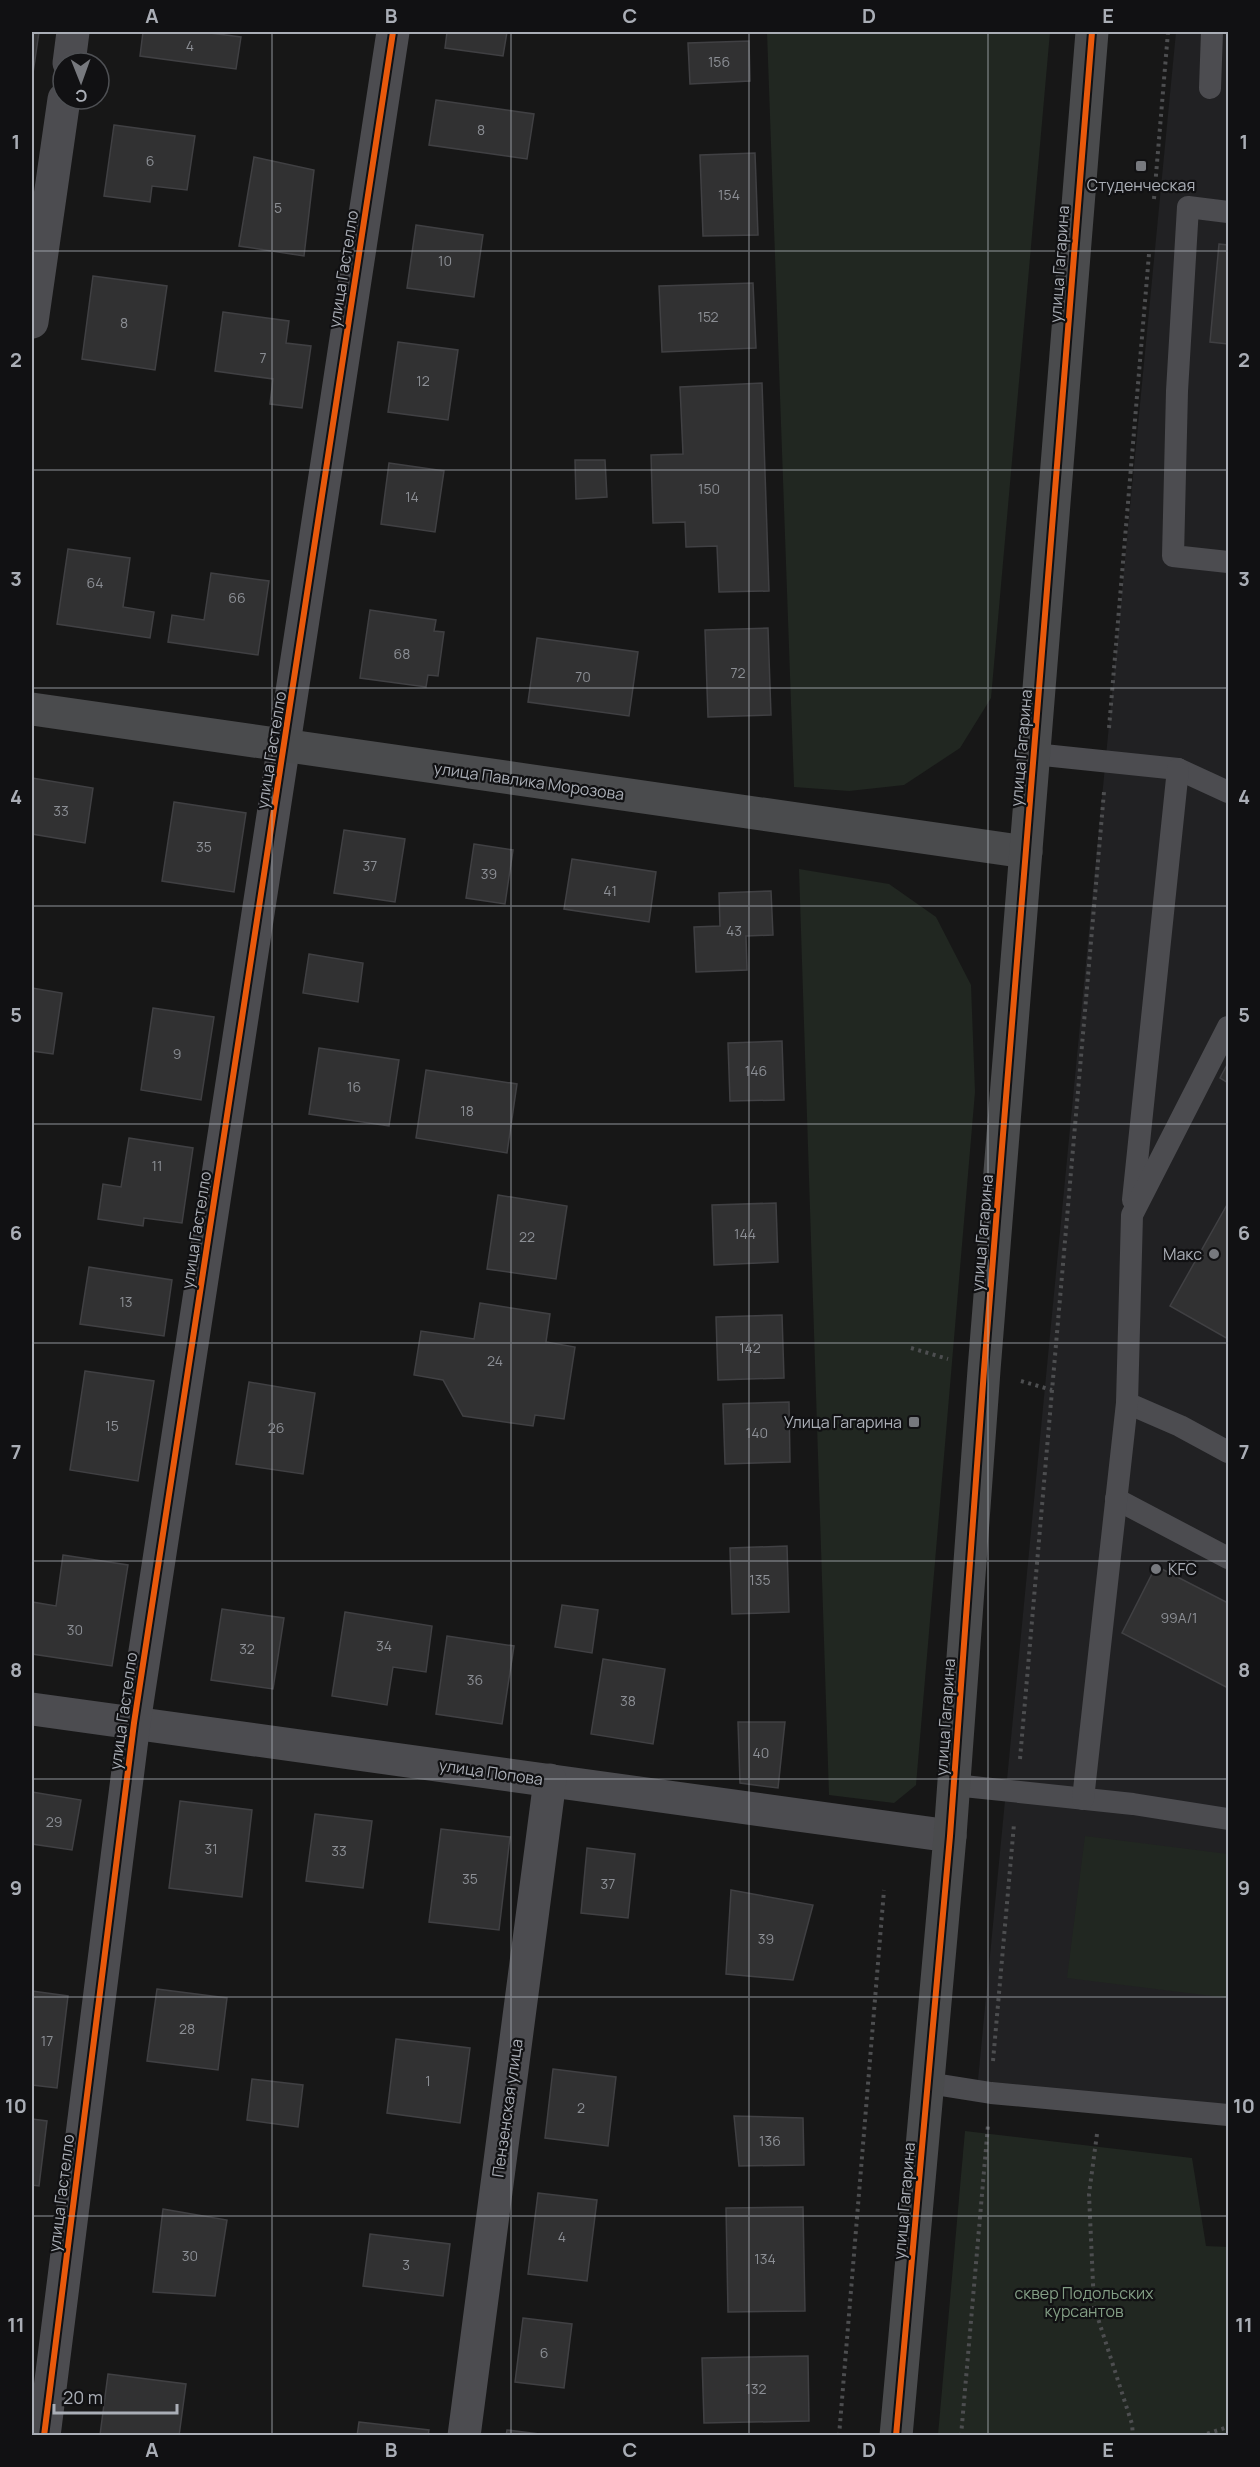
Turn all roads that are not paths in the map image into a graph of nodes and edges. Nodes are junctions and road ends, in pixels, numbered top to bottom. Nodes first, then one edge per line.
1 (73, 32) edge
2 (393, 32) edge
3 (1092, 32) edge
4 (1212, 32) edge
5 (71, 51) edge
6 (1210, 88) dead end
7 (62, 111) edge
8 (1228, 212) edge
9 (32, 322) edge
10 (1228, 562) edge
11 (32, 709) edge
12 (285, 746) junction
13 (1034, 754) junction
14 (1178, 769) junction
15 (1228, 792) edge
16 (1026, 852) junction
17 (1228, 1026) edge
18 (1132, 1215) junction
19 (1127, 1403) junction
20 (1228, 1452) edge
21 (1116, 1499) junction
22 (1228, 1557) edge
23 (32, 1709) edge
24 (134, 1723) junction
25 (550, 1780) junction
26 (954, 1785) junction
27 (1083, 1799) junction
28 (1228, 1818) edge
29 (950, 1836) junction
30 (928, 2083) junction
31 (1228, 2115) edge
32 (44, 2436) edge
33 (464, 2436) edge
34 (896, 2436) edge

1 - 5 street
2 - 12 street, улица Гастелло
3 - 13 street, улица Гагарина
4 - 6 lane
7 - 9 street
8 - 10 lane
11 - 12 street, улица Павлика Морозова
12 - 16 street, улица Павлика Морозова
12 - 24 street, улица Гастелло
13 - 14 lane
13 - 16 street, улица Гагарина
14 - 15 lane
14 - 18 lane
16 - 26 street, улица Гагарина
17 - 18 lane
18 - 19 lane
19 - 20 lane
19 - 21 lane
21 - 22 lane
21 - 27 lane
23 - 24 street, улица Попова
24 - 25 street, улица Попова
24 - 32 street, улица Гастелло
25 - 29 street, улица Попова
25 - 33 street, Пензенская улица
26 - 27 lane
26 - 29 street, улица Гагарина
27 - 28 lane
29 - 30 street, улица Гагарина
30 - 31 lane
30 - 34 street, улица Гагарина

